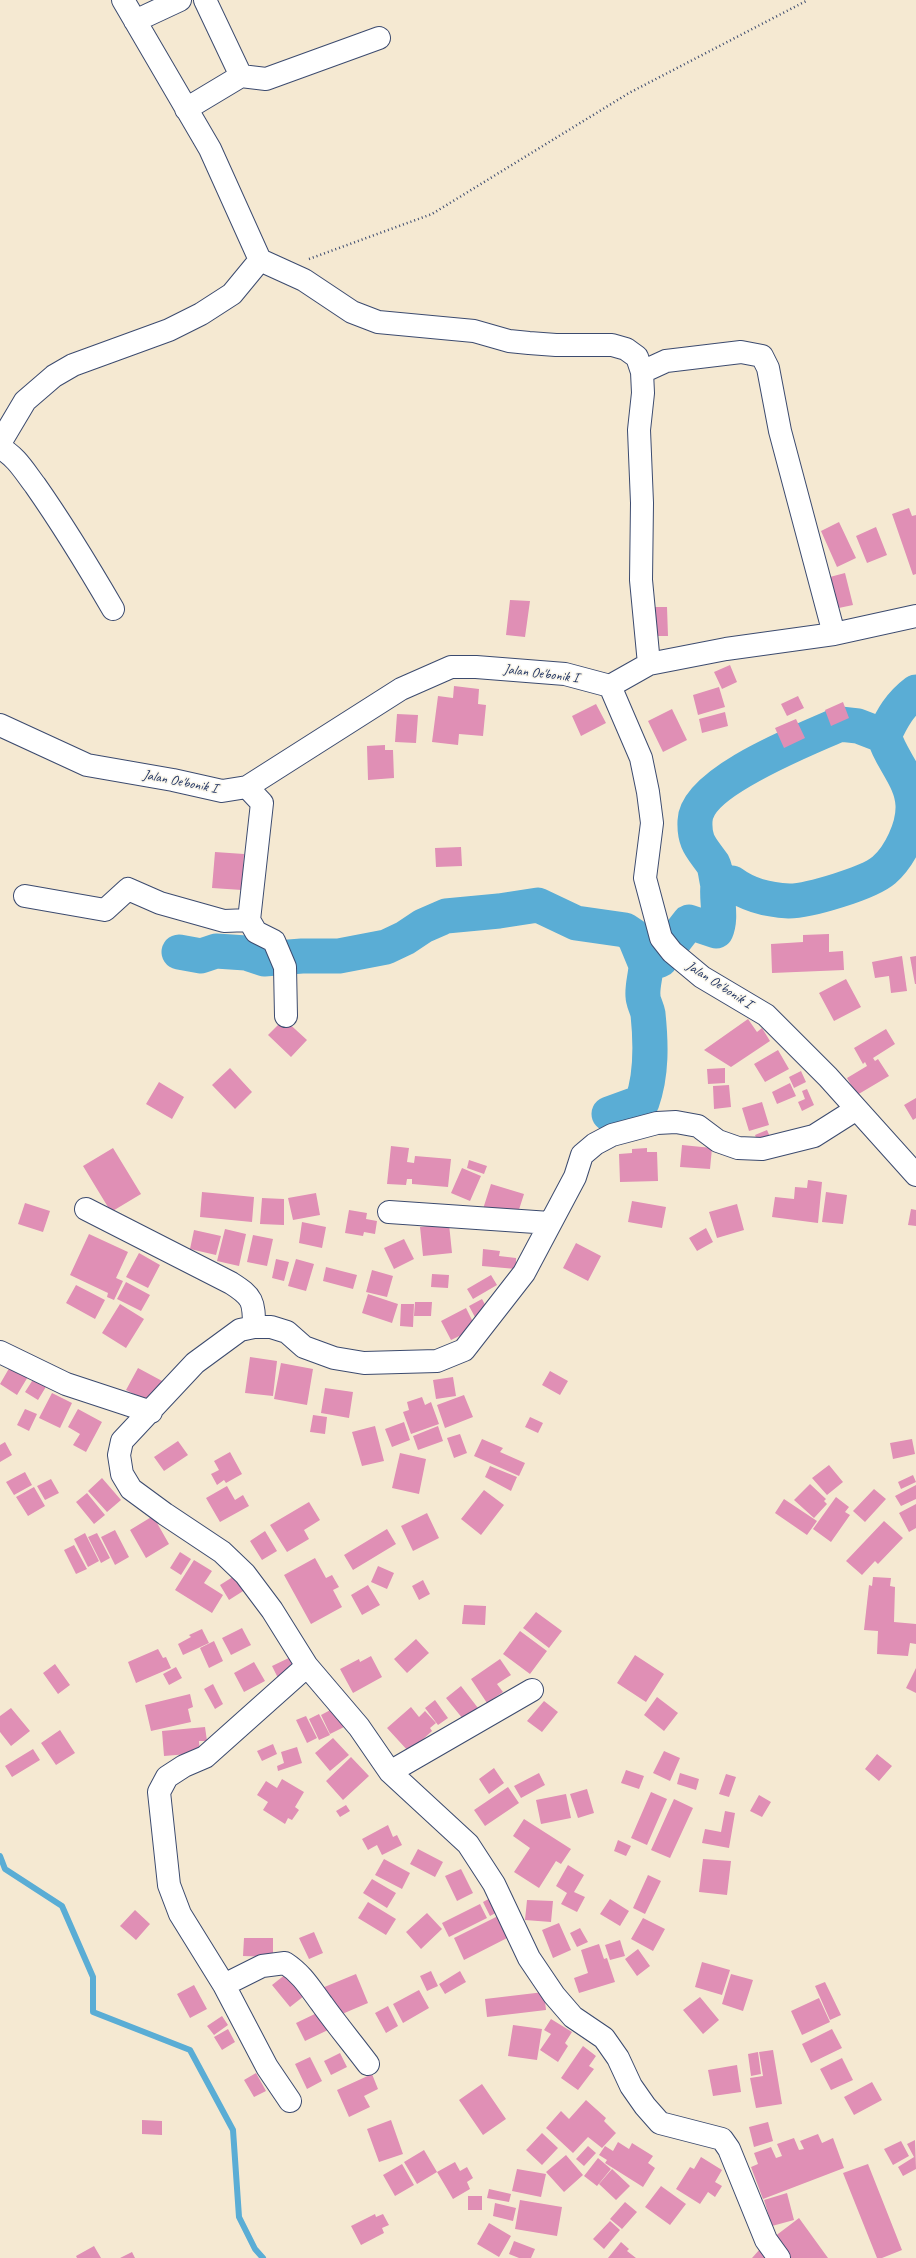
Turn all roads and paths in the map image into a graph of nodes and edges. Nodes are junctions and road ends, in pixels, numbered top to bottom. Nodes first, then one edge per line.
1 (122, 0) edge
2 (180, 0) edge
3 (205, 0) edge
4 (808, 0) edge
5 (135, 21) junction
6 (379, 38) dead end
7 (240, 76) junction
8 (186, 109) junction
9 (268, 264) junction
10 (642, 372) junction
11 (0, 443) edge
12 (0, 448) edge
13 (113, 609) dead end
14 (916, 616) edge
15 (834, 634) junction
16 (649, 664) junction
17 (610, 686) junction
18 (0, 725) edge
19 (247, 787) junction
20 (25, 896) dead end
21 (248, 920) junction
22 (286, 1016) dead end
23 (855, 1110) junction
24 (916, 1175) edge
25 (86, 1209) dead end
26 (389, 1212) dead end
27 (550, 1224) junction
28 (254, 1327) junction
29 (0, 1352) edge
30 (151, 1412) junction
31 (307, 1666) junction
32 (532, 1690) dead end
33 (390, 1772) junction
34 (224, 1985) junction
35 (368, 2064) dead end
36 (290, 2102) dead end
37 (780, 2258) edge

1 - 5 street
2 - 5 street
3 - 7 street
4 - 9 path
5 - 8 street
6 - 7 street
7 - 8 street
8 - 9 street
9 - 10 street
9 - 11 street
10 - 15 street
10 - 16 street
12 - 13 street
14 - 15 street
15 - 16 street
16 - 17 street
17 - 19 street, Jalan Oe'bonik I
17 - 23 street, Jalan Oe'bonik I
18 - 19 street, Jalan Oe'bonik I
19 - 21 street
20 - 21 street
21 - 22 street
23 - 24 street, Jalan Oe'bonik I
23 - 27 street
25 - 28 street
26 - 27 street
27 - 28 street
28 - 30 street
29 - 30 street
30 - 31 street
31 - 33 street
31 - 34 street
32 - 33 street
33 - 37 street
34 - 35 street
34 - 36 street

